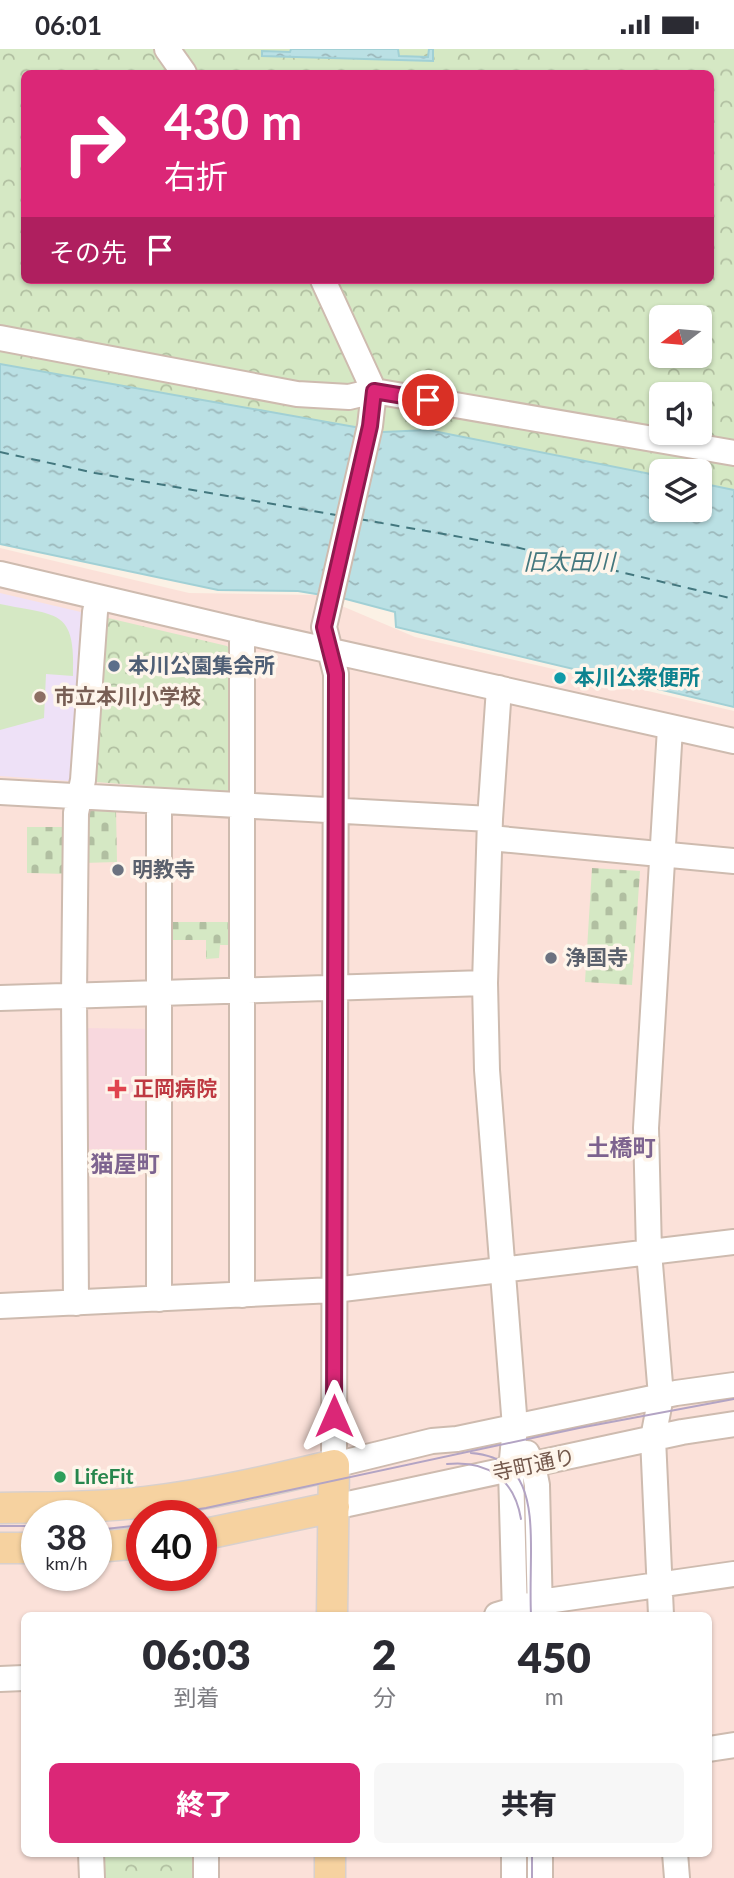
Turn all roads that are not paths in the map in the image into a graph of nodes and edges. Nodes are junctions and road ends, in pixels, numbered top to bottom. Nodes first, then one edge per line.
1 (167, 49) edge
2 (182, 70) edge
3 (325, 284) edge
4 (0, 338) edge
5 (374, 391) junction
6 (734, 453) edge
7 (0, 574) edge
8 (98, 597) junction
9 (242, 631) junction
10 (331, 651) junction
11 (499, 688) junction
12 (670, 728) junction
13 (734, 741) edge
14 (0, 792) edge
15 (80, 796) junction
16 (159, 801) junction
17 (242, 806) junction
18 (336, 811) junction
19 (490, 829) junction
20 (663, 855) junction
21 (734, 861) edge
22 (485, 983) junction
23 (336, 987) junction
24 (240, 990) junction
25 (159, 993) junction
26 (74, 995) junction
27 (0, 998) edge
28 (734, 1242) edge
29 (649, 1252) junction
30 (502, 1271) junction
31 (334, 1290) junction
32 (242, 1295) junction
33 (159, 1299) junction
34 (76, 1303) junction
35 (0, 1306) edge
36 (734, 1385) edge
37 (662, 1396) junction
38 (734, 1424) edge
39 (515, 1427) junction
40 (653, 1439) junction
41 (334, 1465) junction
42 (522, 1468) junction
43 (334, 1507) junction
44 (0, 1508) edge
45 (217, 1532) edge
46 (0, 1548) edge
47 (21, 1548) edge
48 (734, 1574) edge
49 (659, 1585) junction
50 (540, 1609) edge
51 (332, 1612) edge
52 (509, 1612) edge
53 (517, 1612) edge
54 (661, 1612) edge
55 (21, 1678) edge
56 (0, 1679) edge
57 (734, 1745) edge
58 (712, 1749) edge
59 (91, 1857) edge
60 (206, 1857) edge
61 (331, 1857) edge
62 (514, 1857) edge
63 (540, 1857) edge
64 (675, 1857) edge
65 (92, 1878) edge
66 (206, 1878) edge
67 (330, 1878) edge
68 (514, 1878) edge
69 (540, 1878) edge
70 (677, 1878) edge

1 - 2 street
3 - 5 street
4 - 5 street
5 - 6 street
5 - 10 street
7 - 8 street
8 - 9 street
8 - 15 street
9 - 10 street
9 - 17 street
10 - 11 street
10 - 18 street
11 - 12 street
11 - 19 street
12 - 13 street
12 - 20 street
14 - 15 street
15 - 16 street
15 - 26 street
16 - 17 street
16 - 25 street
17 - 18 street
17 - 24 street
18 - 19 street
18 - 23 street
19 - 20 street
19 - 22 street
20 - 21 street
20 - 29 street
22 - 23 street
22 - 30 street
23 - 24 street
23 - 31 street
24 - 25 street
24 - 32 street
25 - 26 street
25 - 33 street
26 - 27 street
26 - 34 street
28 - 29 street
29 - 30 street
29 - 37 street
30 - 31 street
30 - 39 street
31 - 32 street
31 - 41 street
32 - 33 street
33 - 34 street
34 - 35 street
36 - 37 street, 寺町通り
37 - 39 street, 寺町通り
37 - 40 street
38 - 40 street, 寺町通り
39 - 41 street, 寺町通り
39 - 42 street
40 - 42 street, 寺町通り
40 - 49 street
41 - 43 main road
41 - 44 main road
42 - 43 street, 寺町通り
42 - 50 street
42 - 52 street
43 - 45 main road
43 - 51 main road
46 - 47 main road
48 - 49 street
49 - 50 street
49 - 54 street
50 - 53 street
55 - 56 street
57 - 58 street
59 - 65 street
60 - 66 street
61 - 67 main road
62 - 68 street
63 - 69 street
64 - 70 street

